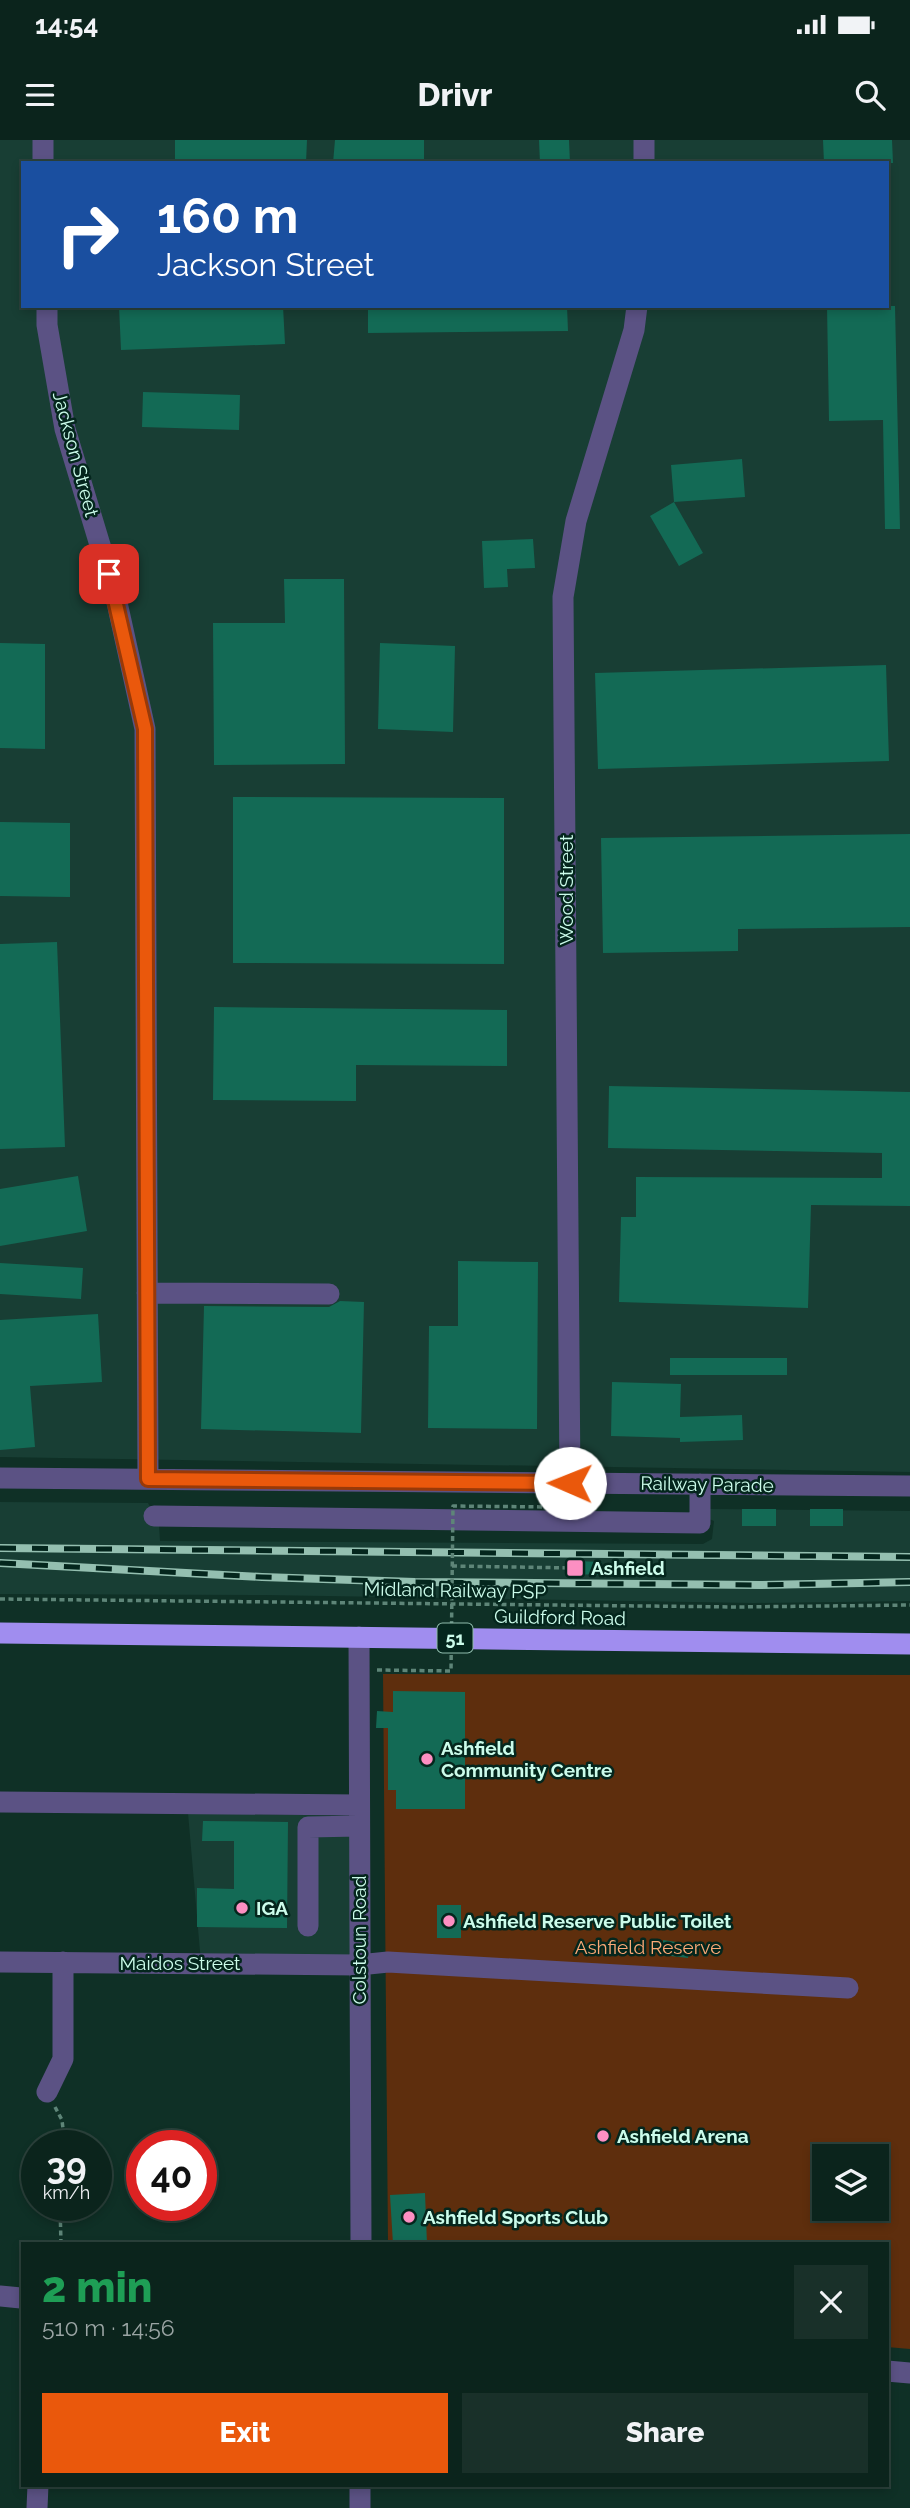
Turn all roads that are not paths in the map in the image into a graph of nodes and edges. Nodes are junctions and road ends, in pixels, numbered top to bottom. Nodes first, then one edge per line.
1 (43, 140) edge
2 (644, 140) edge
3 (43, 161) edge
4 (644, 161) edge
5 (47, 308) edge
6 (637, 308) edge
7 (147, 1293) junction
8 (329, 1294) dead end
9 (0, 1478) edge
10 (148, 1479) junction
11 (204, 1480) junction
12 (570, 1483) junction
13 (700, 1484) junction
14 (910, 1486) edge
15 (153, 1516) dead end
16 (202, 1517) junction
17 (0, 1633) edge
18 (359, 1637) junction
19 (910, 1644) edge
20 (0, 1802) edge
21 (359, 1815) junction
22 (308, 1926) dead end
23 (0, 1962) edge
24 (63, 1962) junction
25 (359, 1965) junction
26 (848, 1988) dead end
27 (47, 2092) road end
28 (361, 2242) edge
29 (889, 2371) edge
30 (910, 2373) edge
31 (38, 2487) edge
32 (360, 2487) edge
33 (37, 2508) edge
34 (360, 2508) edge

1 - 3 street
2 - 4 street
5 - 7 street, Jackson Street
6 - 12 street, Wood Street
7 - 8 street
7 - 10 street, Jackson Street
9 - 10 street, Railway Parade
10 - 11 street, Railway Parade
11 - 12 street, Railway Parade
11 - 16 street
12 - 13 street, Railway Parade
13 - 14 street, Railway Parade
13 - 16 street
15 - 16 street
17 - 18 highway, Guildford Road / 51
18 - 19 highway, Guildford Road / 51
18 - 21 street, Colstoun Road
20 - 21 street
21 - 22 street
21 - 25 street, Colstoun Road
23 - 24 street, Maidos Street
24 - 25 street, Maidos Street
24 - 27 street
25 - 26 street, Maidos Street
25 - 28 street, Colstoun Road
29 - 30 street
31 - 33 street
32 - 34 street

